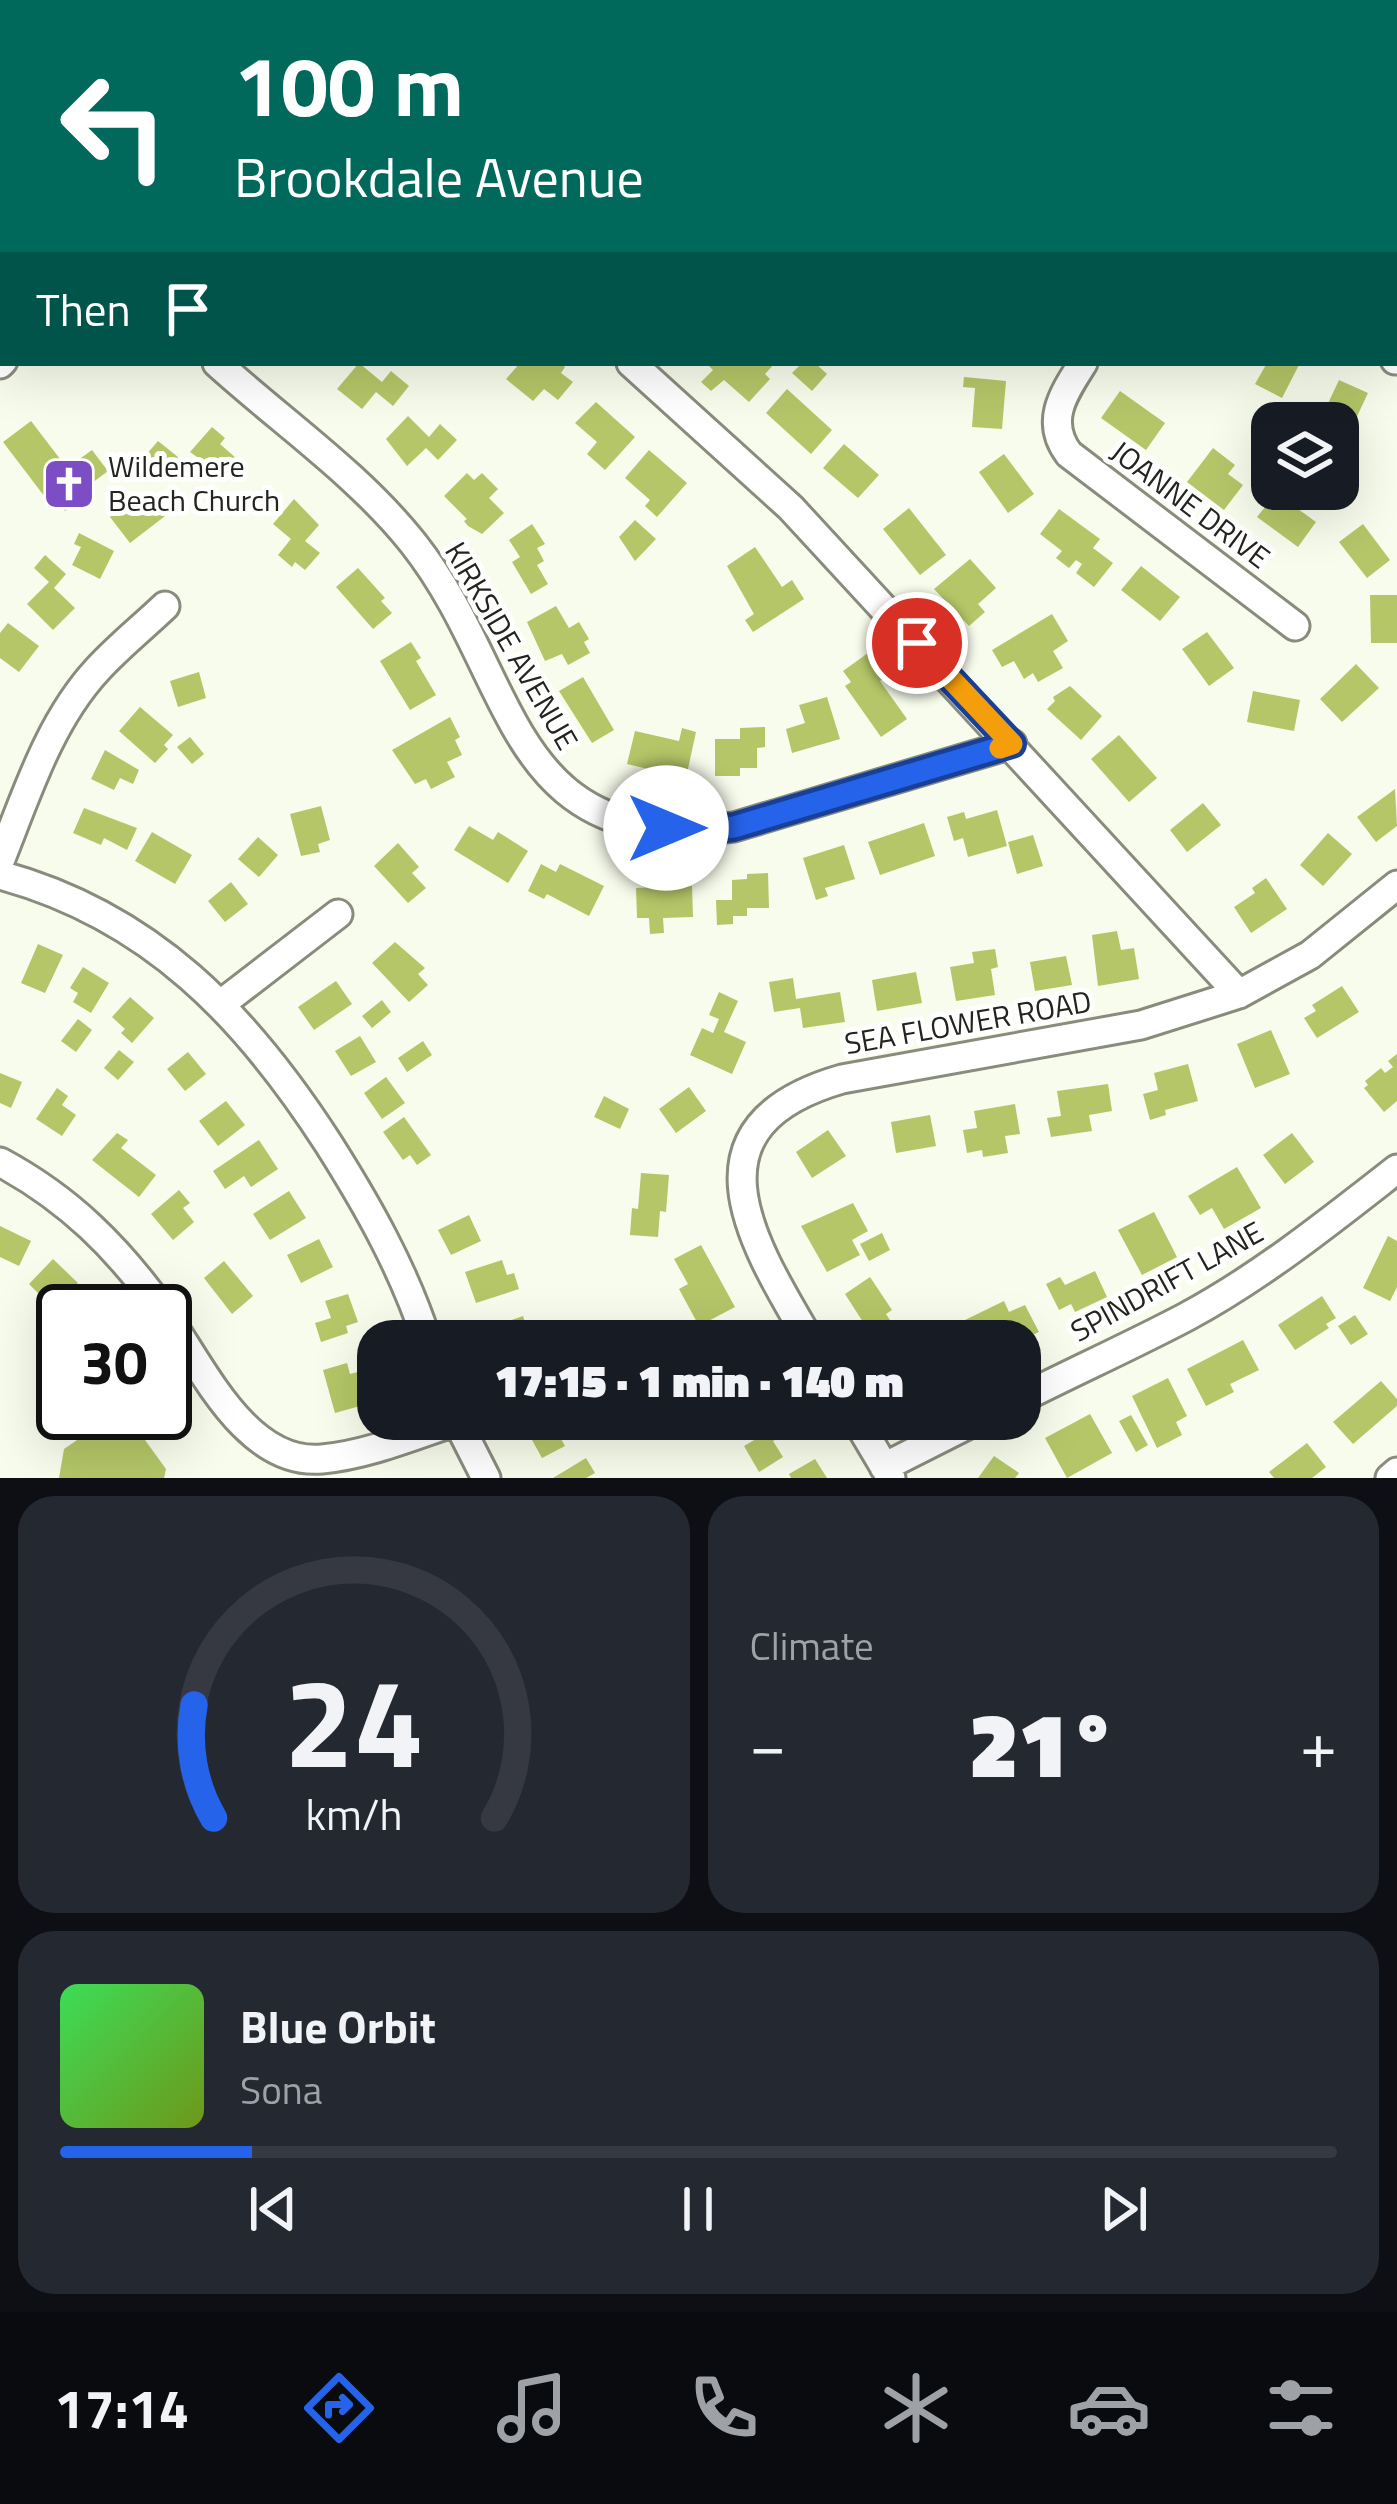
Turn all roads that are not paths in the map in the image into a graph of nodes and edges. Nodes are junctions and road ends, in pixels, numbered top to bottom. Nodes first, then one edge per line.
1 (221, 366) edge
2 (634, 366) edge
3 (1081, 366) edge
4 (165, 606) dead end
5 (1295, 626) dead end
6 (1012, 744) junction
7 (0, 861) edge
8 (0, 875) edge
9 (1397, 885) edge
10 (338, 914) dead end
11 (1239, 994) junction
12 (221, 1004) junction
13 (0, 1162) edge
14 (1397, 1168) edge
15 (141, 1284) edge
16 (419, 1320) edge
17 (798, 1320) edge
18 (192, 1353) edge
19 (1041, 1389) edge
20 (390, 1440) edge
21 (467, 1440) edge
22 (869, 1440) edge
23 (943, 1440) edge
24 (888, 1472) edge
25 (1397, 1472) edge
26 (486, 1478) edge
27 (1390, 1478) edge

1 - 6 street, KIRKSIDE AVENUE
2 - 6 street
3 - 5 street, JOANNE DRIVE
4 - 7 street
6 - 11 street
8 - 12 street
9 - 11 street, SEA FLOWER ROAD
10 - 12 street
11 - 17 street, SEA FLOWER ROAD
12 - 16 street
13 - 15 street
14 - 19 street, SPINDRIFT LANE
18 - 20 street
21 - 26 street
22 - 24 street
23 - 24 street
25 - 27 street

